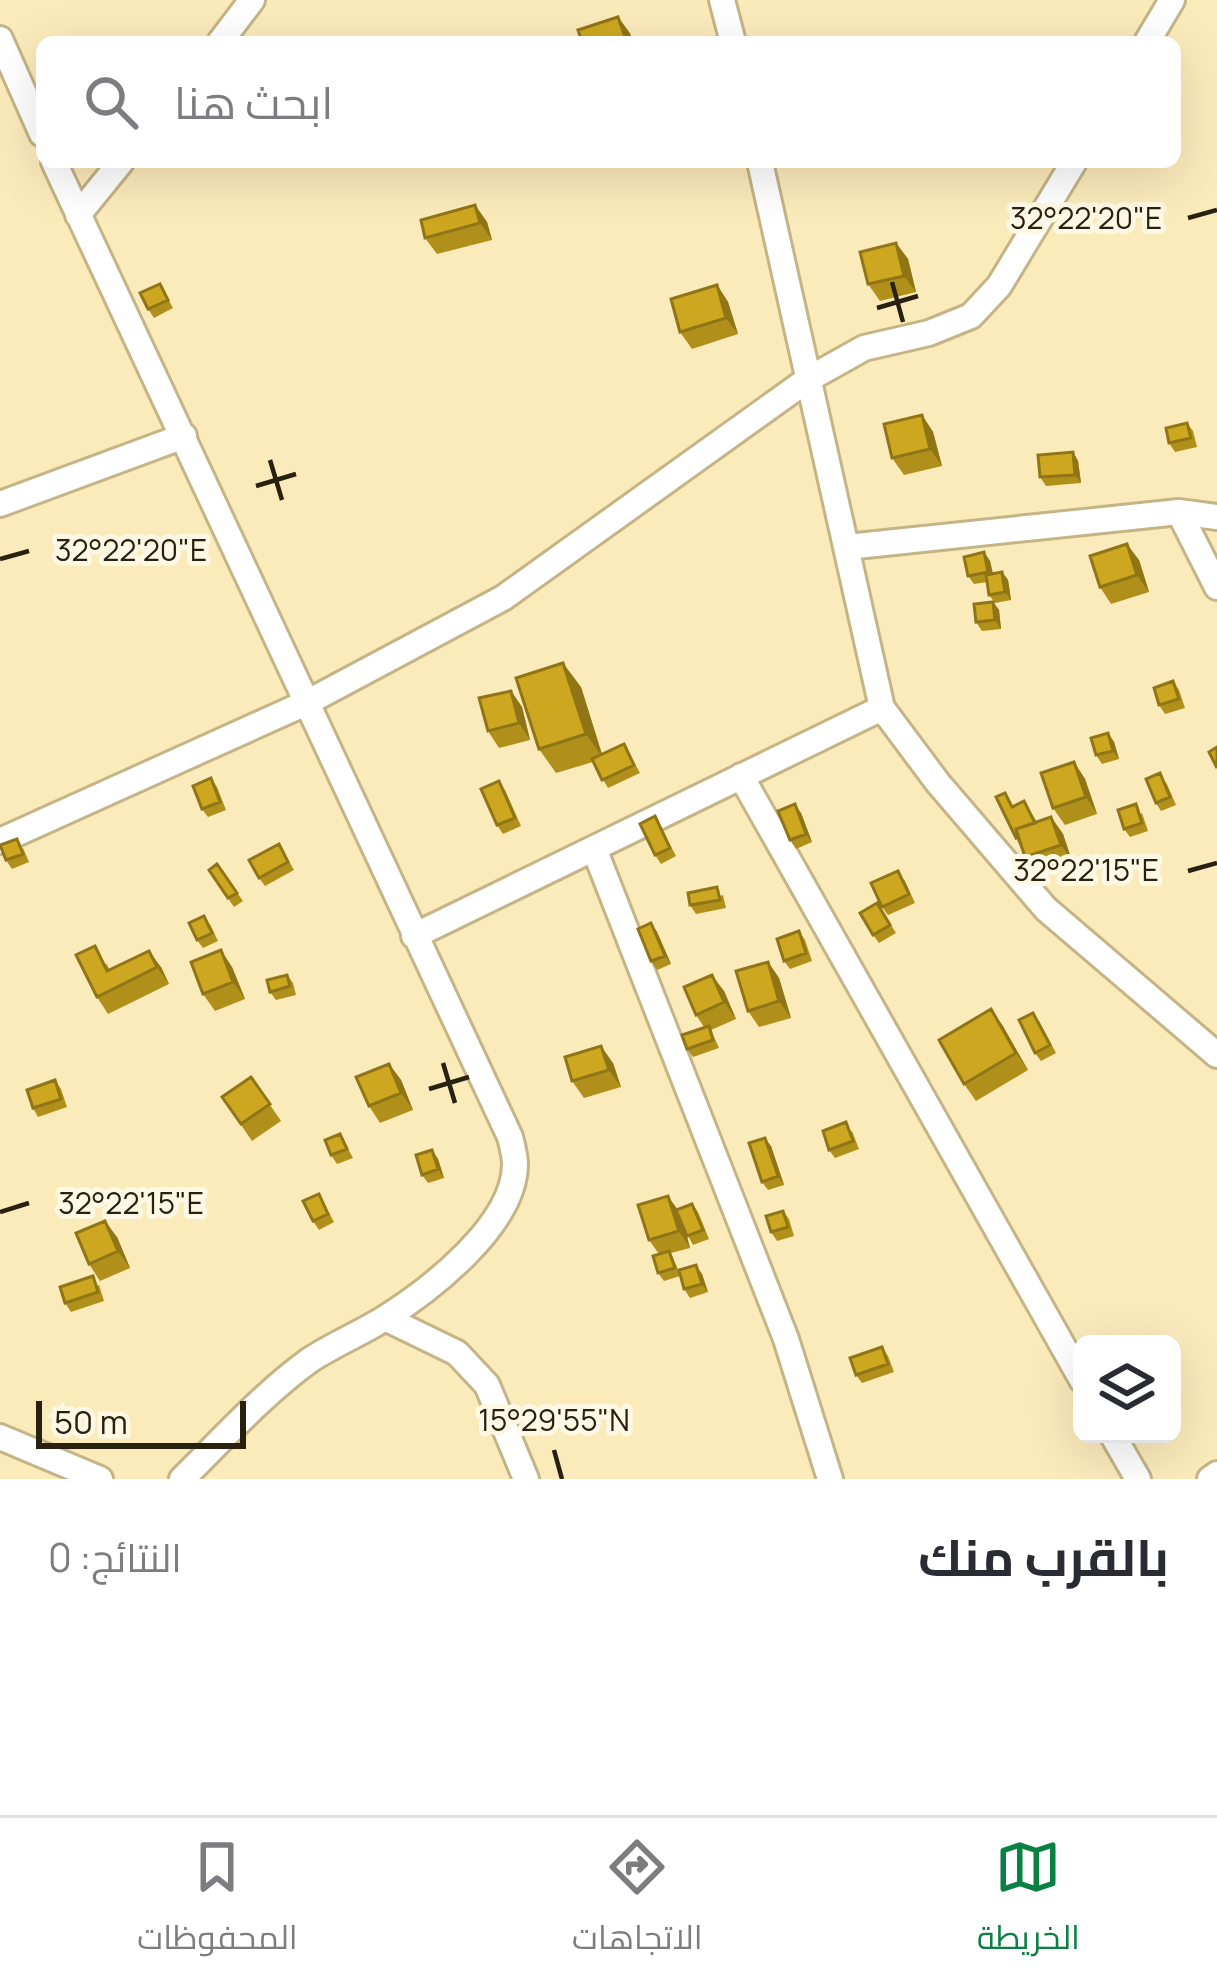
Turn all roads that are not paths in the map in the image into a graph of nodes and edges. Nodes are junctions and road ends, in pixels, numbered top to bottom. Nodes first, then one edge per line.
1 (252, 0) edge
2 (722, 0) edge
3 (1172, 0) edge
4 (225, 36) edge
5 (731, 36) edge
6 (1151, 36) edge
7 (0, 39) edge
8 (36, 120) edge
9 (57, 168) edge
10 (116, 168) edge
11 (761, 168) edge
12 (1070, 168) edge
13 (78, 215) junction
14 (807, 380) junction
15 (184, 436) junction
16 (0, 504) edge
17 (1179, 512) junction
18 (1217, 517) edge
19 (847, 548) junction
20 (1217, 587) edge
21 (308, 702) junction
22 (882, 708) junction
23 (741, 776) junction
24 (0, 841) edge
25 (595, 851) junction
26 (414, 937) junction
27 (1217, 1055) edge
28 (385, 1318) junction
29 (1073, 1364) edge
30 (0, 1436) edge
31 (1117, 1443) edge
32 (100, 1479) edge
33 (182, 1479) edge
34 (526, 1479) edge
35 (830, 1479) edge
36 (1138, 1479) edge

1 - 4 street
2 - 5 street
3 - 6 street
7 - 8 street
9 - 13 street
10 - 13 street
11 - 14 street
12 - 14 street
13 - 15 street
14 - 19 street
14 - 21 street
15 - 16 street
15 - 21 street
17 - 18 street
17 - 19 street
17 - 20 street
19 - 22 street
21 - 24 street
21 - 26 street
22 - 23 street
22 - 27 street
23 - 25 street
23 - 29 street
25 - 26 street
25 - 35 street
26 - 28 street
28 - 33 street
28 - 34 street
30 - 32 street
31 - 36 street

